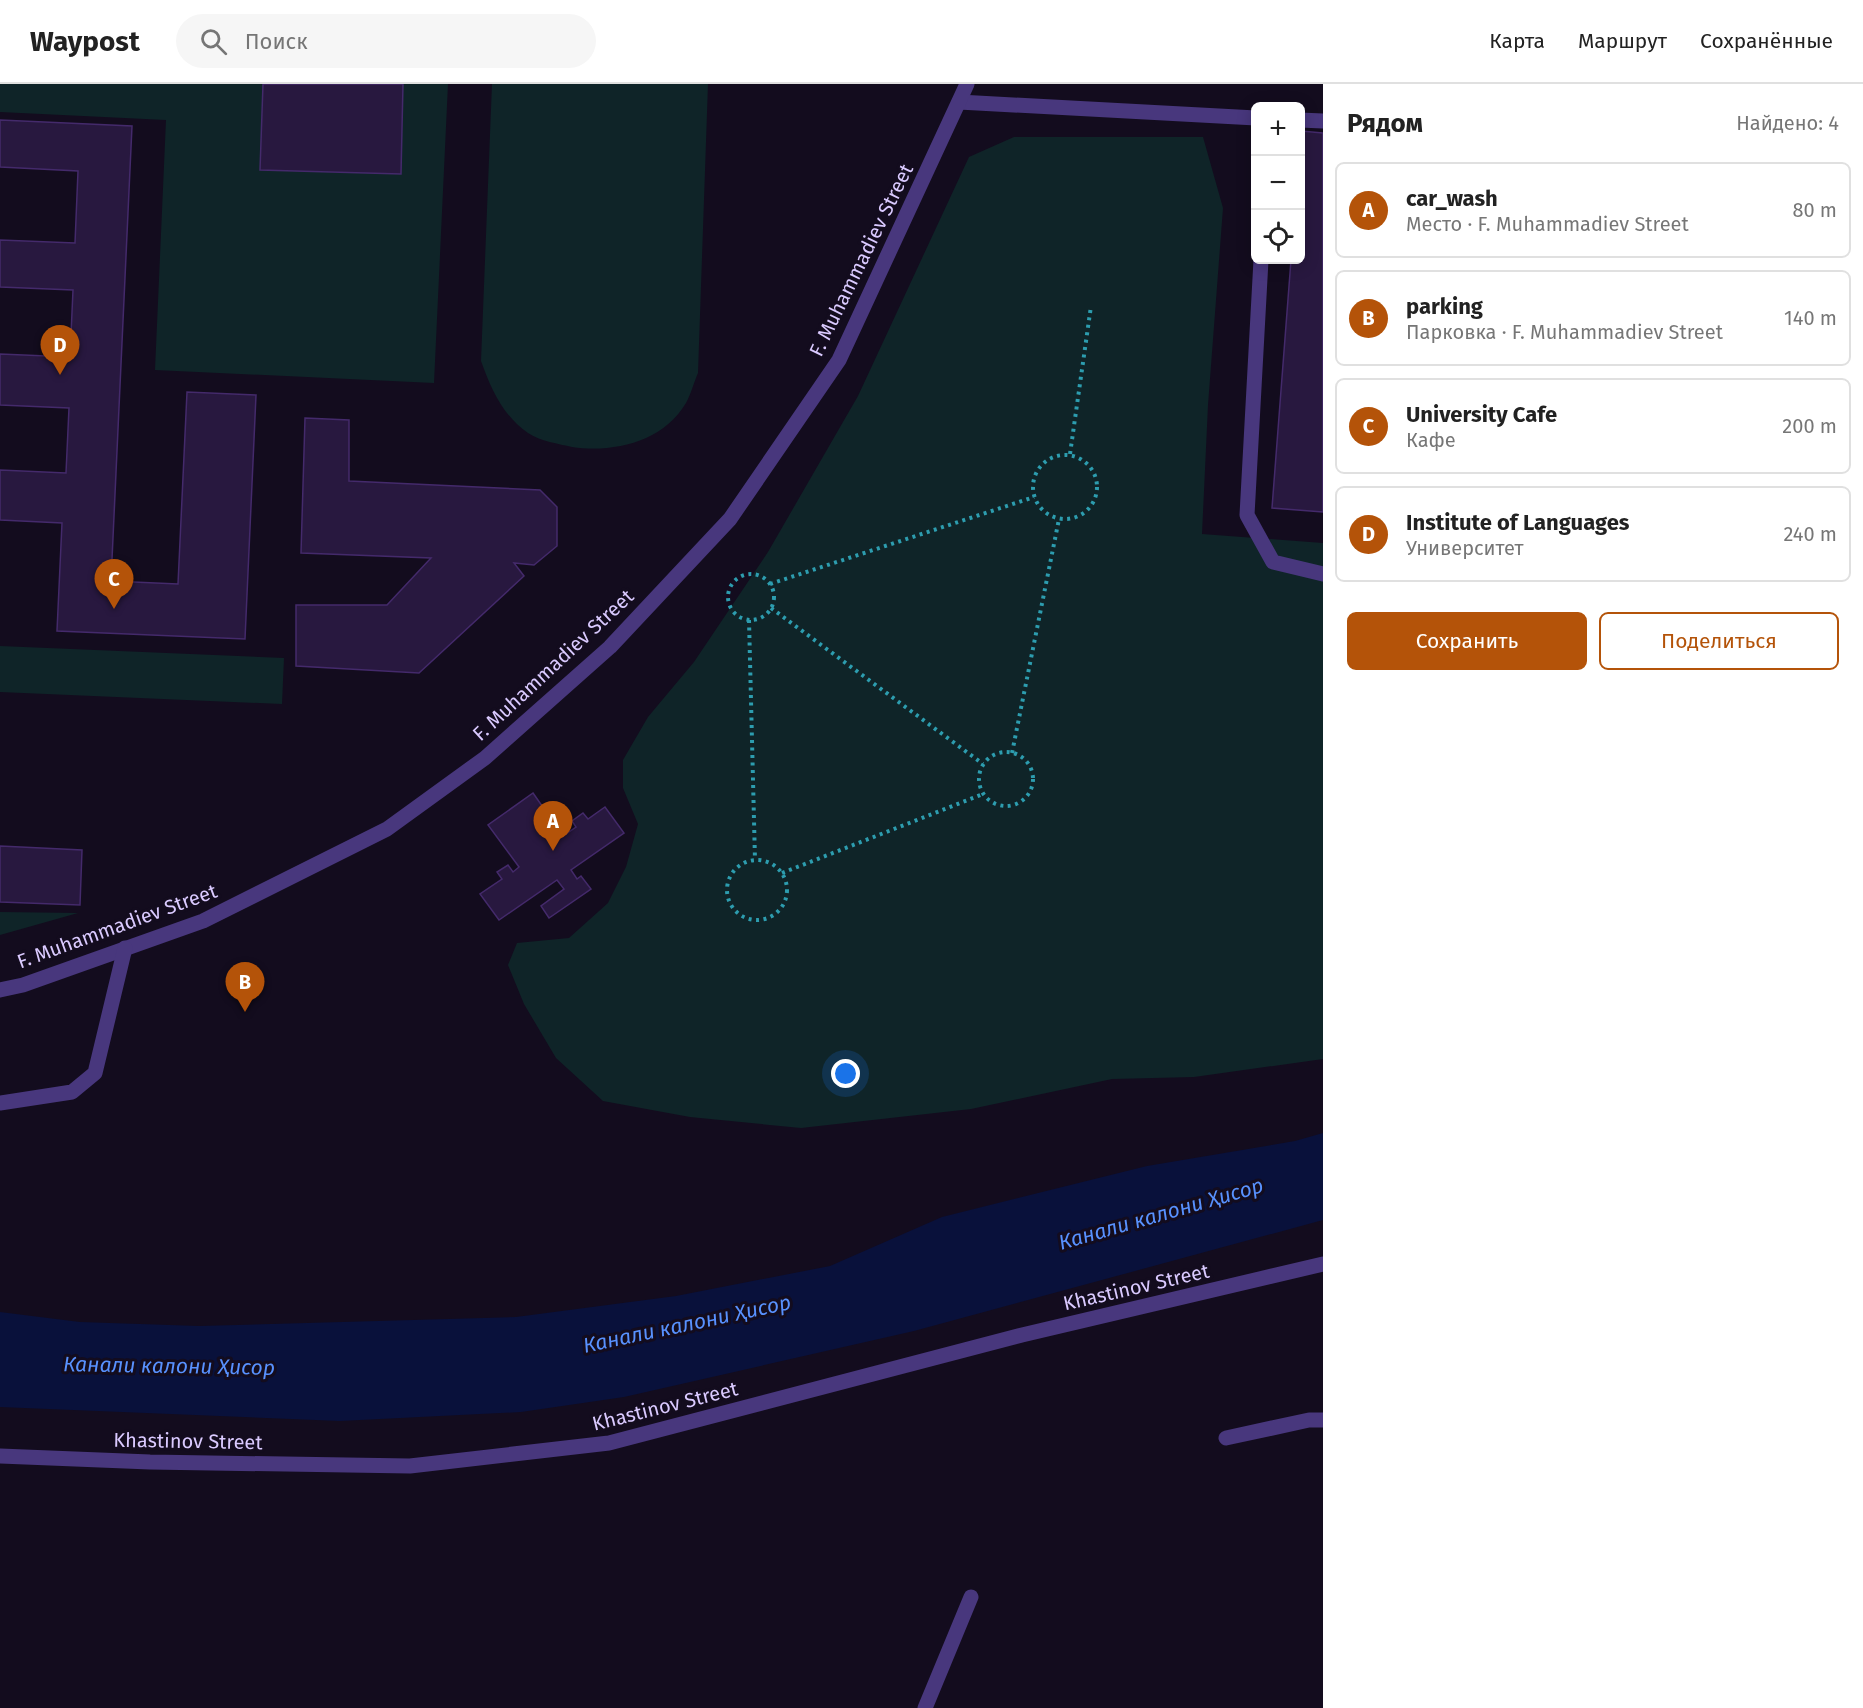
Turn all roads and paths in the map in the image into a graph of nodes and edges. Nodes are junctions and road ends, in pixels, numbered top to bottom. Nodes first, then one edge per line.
1 (967, 84) edge
2 (959, 102) junction
3 (1251, 118) edge
4 (1305, 120) edge
5 (1323, 121) edge
6 (1261, 264) edge
7 (1090, 306) dead end
8 (1070, 454) junction
9 (1034, 498) junction
10 (1059, 519) junction
11 (1323, 574) edge
12 (770, 584) junction
13 (771, 608) junction
14 (749, 620) junction
15 (1012, 753) junction
16 (983, 764) junction
17 (983, 794) junction
18 (755, 860) junction
19 (782, 873) junction
20 (125, 948) junction
21 (0, 990) edge
22 (0, 1103) edge
23 (1323, 1264) edge
24 (1323, 1420) edge
25 (1226, 1438) dead end
26 (0, 1456) edge
27 (971, 1597) dead end
28 (925, 1708) edge

1 - 2 street, F. Muhammadiev Street
2 - 3 street
2 - 20 street, F. Muhammadiev Street
4 - 5 street
6 - 11 street
7 - 8 path
8 - 9 path
8 - 10 path
9 - 10 path
9 - 12 path
10 - 15 path
12 - 13 path
12 - 14 path
13 - 14 path
13 - 16 path
14 - 18 path
15 - 16 path
15 - 17 path
16 - 17 path
17 - 19 path
18 - 19 path
18 - 19 path
20 - 21 street, F. Muhammadiev Street
20 - 22 street
23 - 26 street, Khastinov Street
24 - 25 street
27 - 28 street

